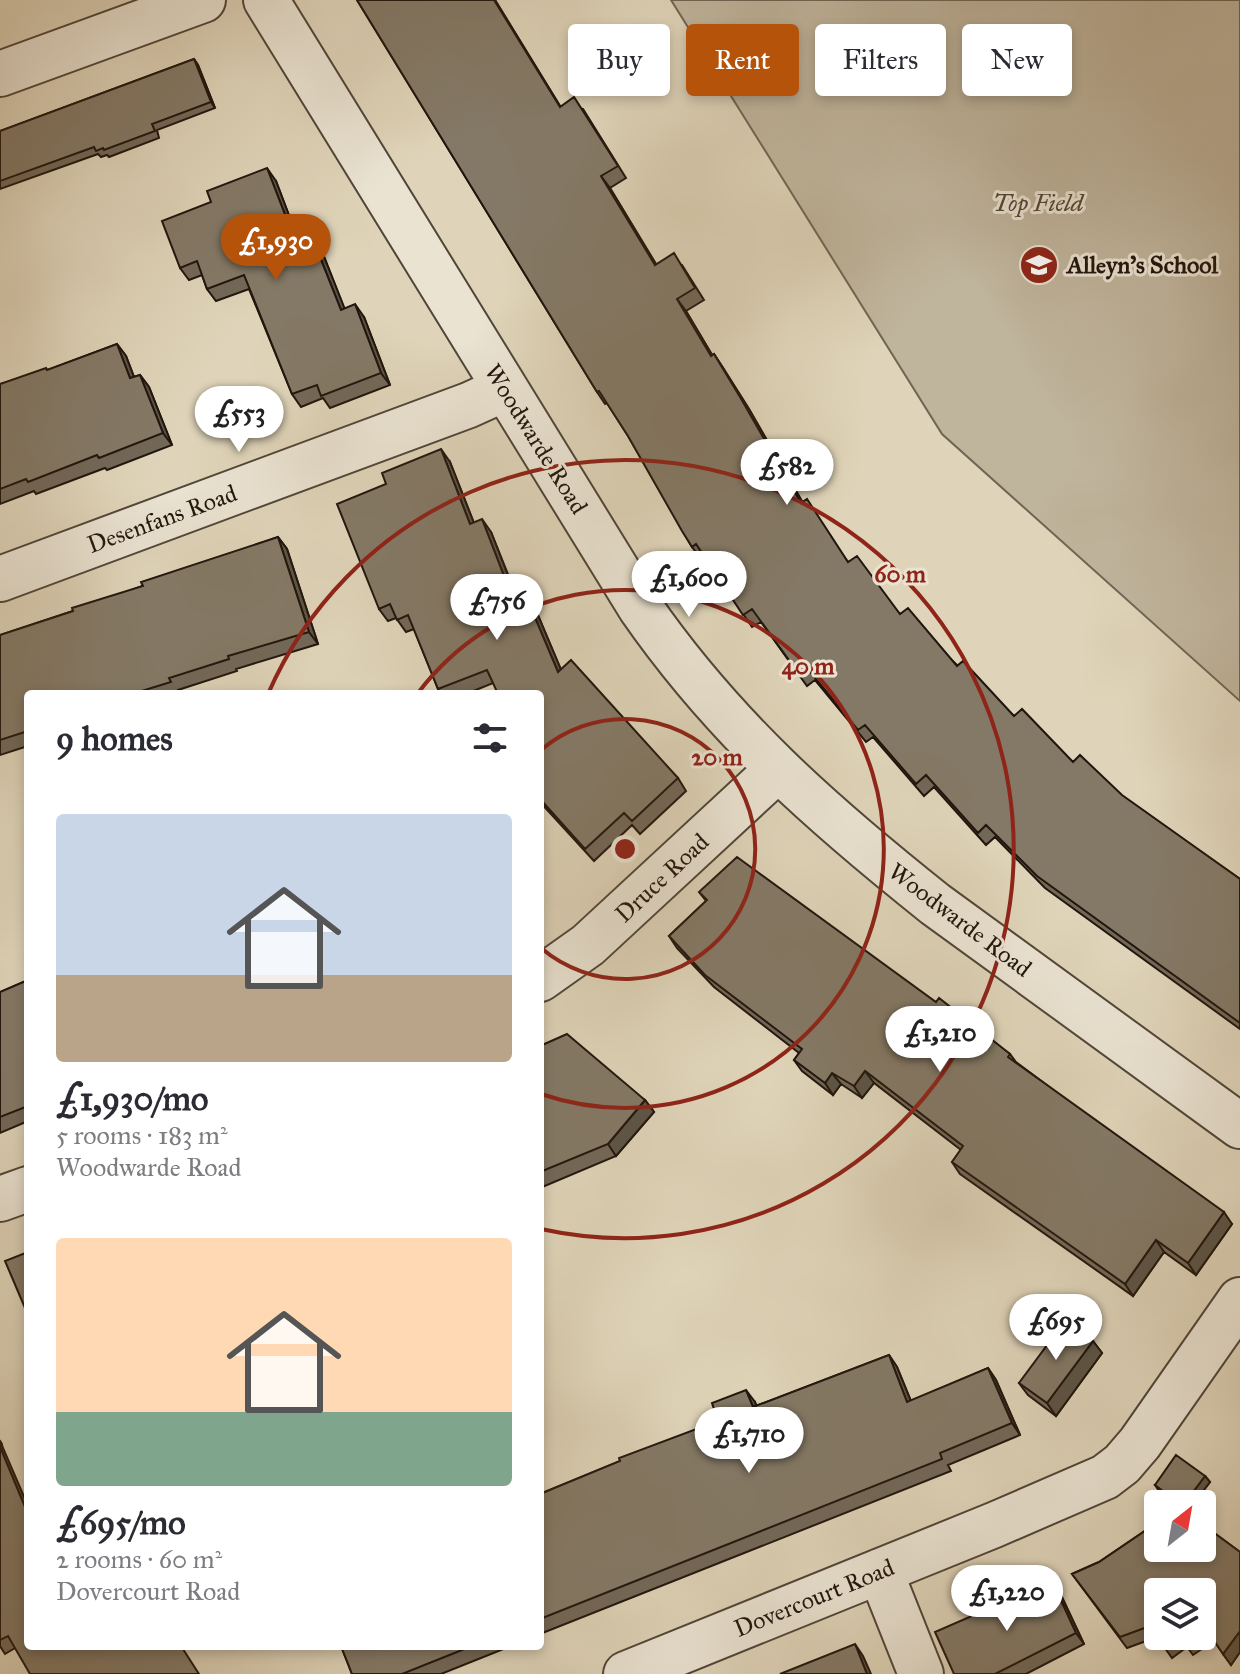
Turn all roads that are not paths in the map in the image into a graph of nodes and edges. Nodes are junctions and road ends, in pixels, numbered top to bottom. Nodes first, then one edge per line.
1 (203, 0) edge
2 (266, 0) edge
3 (0, 74) edge
4 (504, 389) junction
5 (0, 579) edge
6 (777, 770) junction
7 (544, 976) edge
8 (1240, 1126) edge
9 (24, 1190) edge
10 (0, 1199) edge
11 (1240, 1300) edge
12 (880, 1571) junction
13 (626, 1674) edge
14 (921, 1674) edge

1 - 3 street
2 - 4 street, Woodwarde Road
4 - 5 street, Desenfans Road
4 - 6 street, Woodwarde Road
6 - 7 street, Druce Road
6 - 8 street, Woodwarde Road
9 - 10 street
11 - 12 street, Dovercourt Road
12 - 13 street, Dovercourt Road
12 - 14 street

